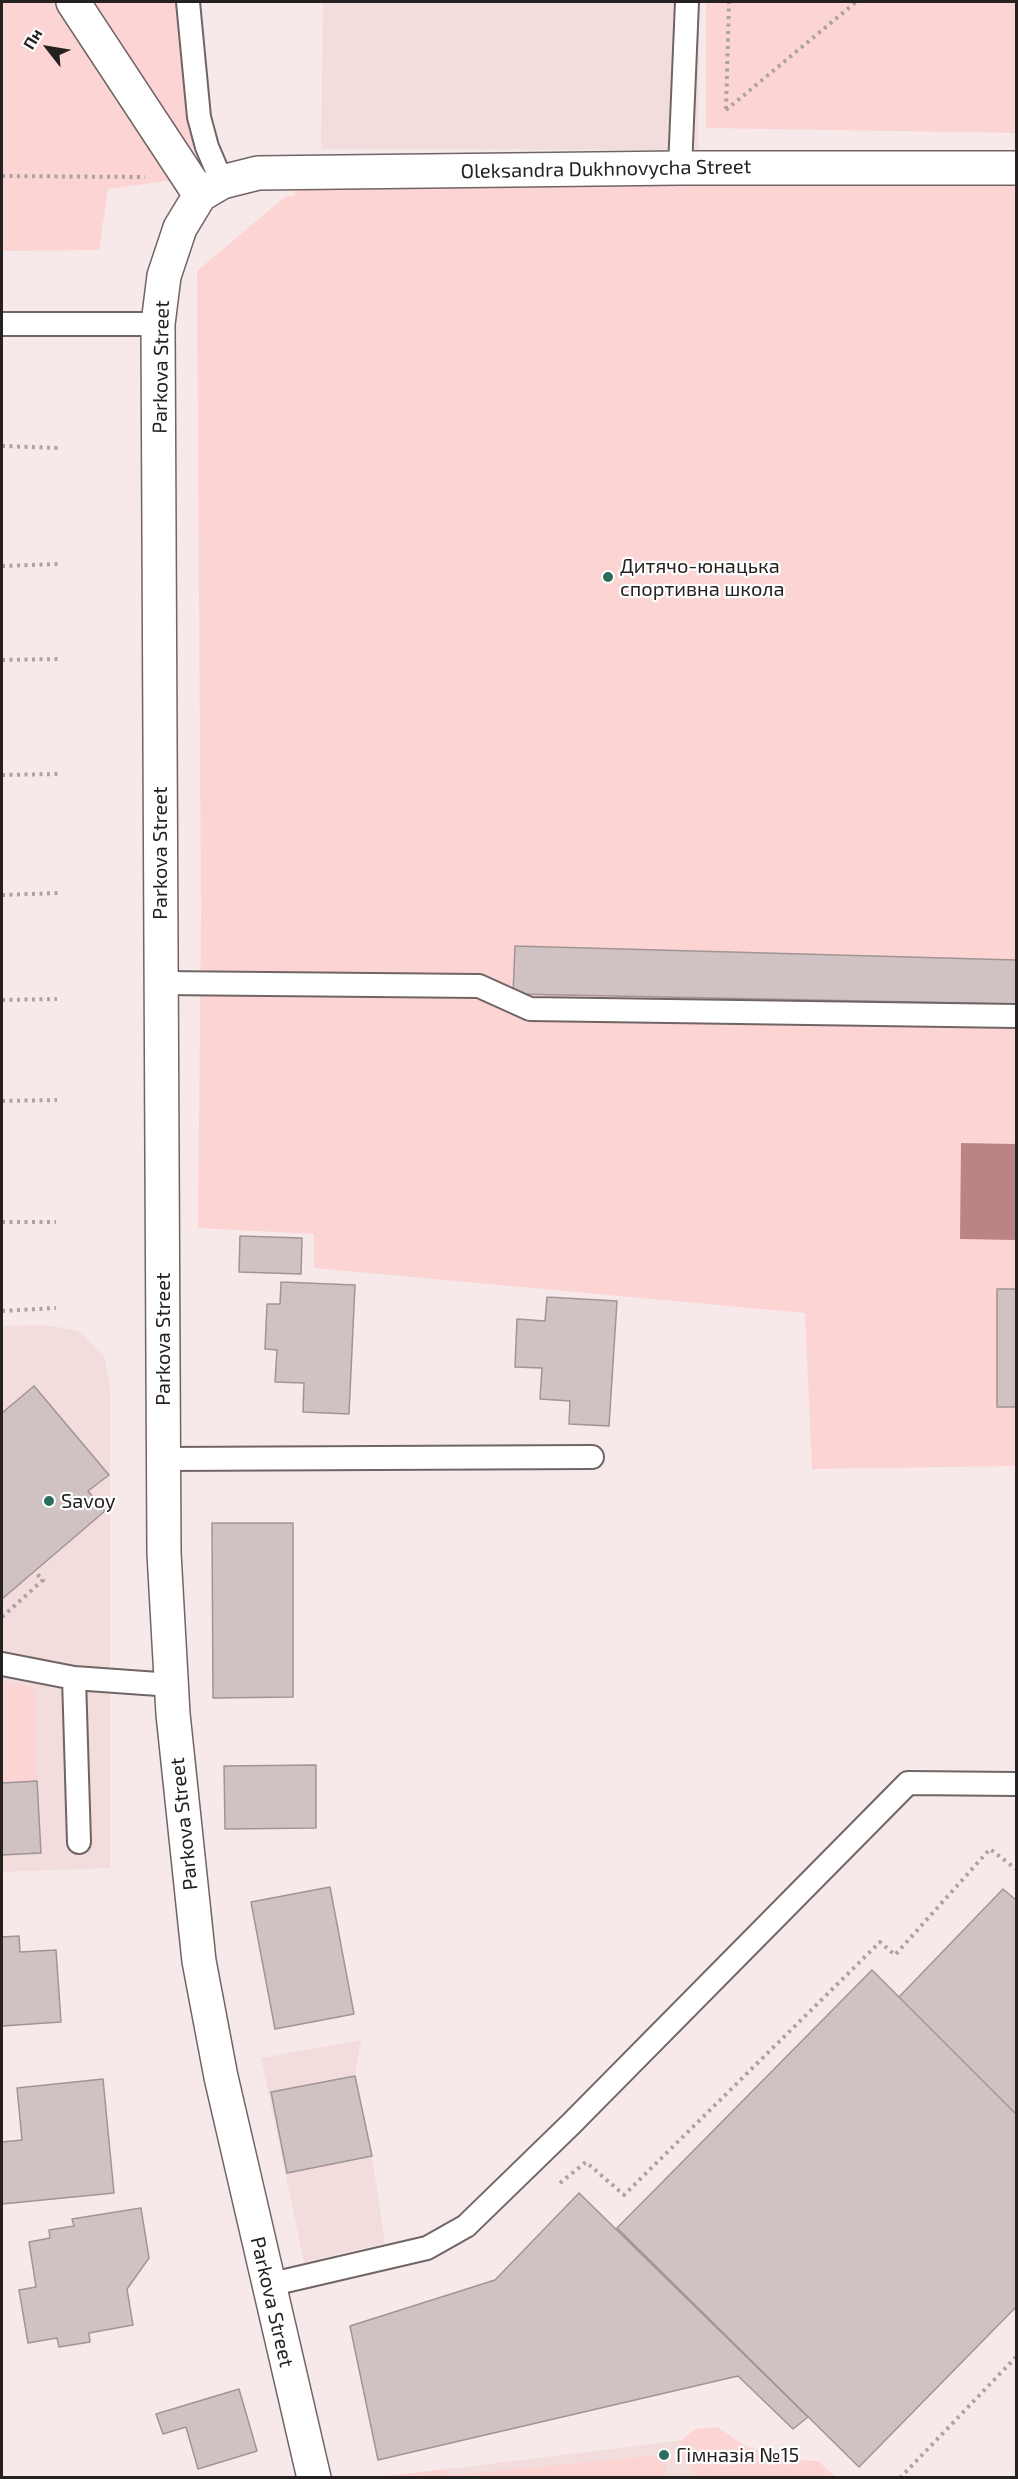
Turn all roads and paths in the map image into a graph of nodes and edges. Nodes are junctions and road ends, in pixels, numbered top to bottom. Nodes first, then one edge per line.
1 (73, 2) edge
2 (189, 2) edge
3 (687, 2) edge
4 (729, 2) edge
5 (856, 2) edge
6 (680, 168) junction
7 (1017, 168) edge
8 (2, 176) edge
9 (203, 185) junction
10 (2, 324) edge
11 (158, 324) junction
12 (2, 446) edge
13 (59, 448) dead end
14 (59, 564) dead end
15 (2, 566) edge
16 (59, 659) dead end
17 (2, 660) edge
18 (58, 774) dead end
19 (2, 775) edge
20 (57, 893) dead end
21 (2, 895) edge
22 (161, 983) junction
23 (57, 999) dead end
24 (2, 1000) edge
25 (1017, 1016) edge
26 (57, 1100) dead end
27 (2, 1101) edge
28 (2, 1222) edge
29 (56, 1222) dead end
30 (56, 1308) dead end
31 (2, 1311) edge
32 (592, 1457) dead end
33 (164, 1459) junction
34 (34, 1571) dead end
35 (2, 1617) edge
36 (2, 1664) edge
37 (74, 1678) junction
38 (172, 1685) junction
39 (1017, 1784) edge
40 (79, 1842) dead end
41 (1017, 1869) edge
42 (559, 2184) dead end
43 (268, 2285) junction
44 (1017, 2357) edge
45 (314, 2478) edge
46 (900, 2478) edge

1 - 9 street
2 - 9 lane
3 - 6 lane
4 - 5 path
6 - 7 street, Oleksandra Dukhnovycha Street
6 - 9 street, Oleksandra Dukhnovycha Street
8 - 9 path
9 - 11 street, Parkova Street
10 - 11 lane
11 - 22 street, Parkova Street
12 - 13 path
14 - 15 path
16 - 17 path
18 - 19 path
20 - 21 path
22 - 25 lane
22 - 33 street, Parkova Street
23 - 24 path
26 - 27 path
28 - 29 path
30 - 31 path
32 - 33 lane
33 - 38 street, Parkova Street
34 - 35 path
36 - 37 lane
37 - 38 lane
37 - 40 lane
38 - 43 street, Parkova Street
39 - 43 lane
41 - 42 path
43 - 45 street, Parkova Street
44 - 46 path

